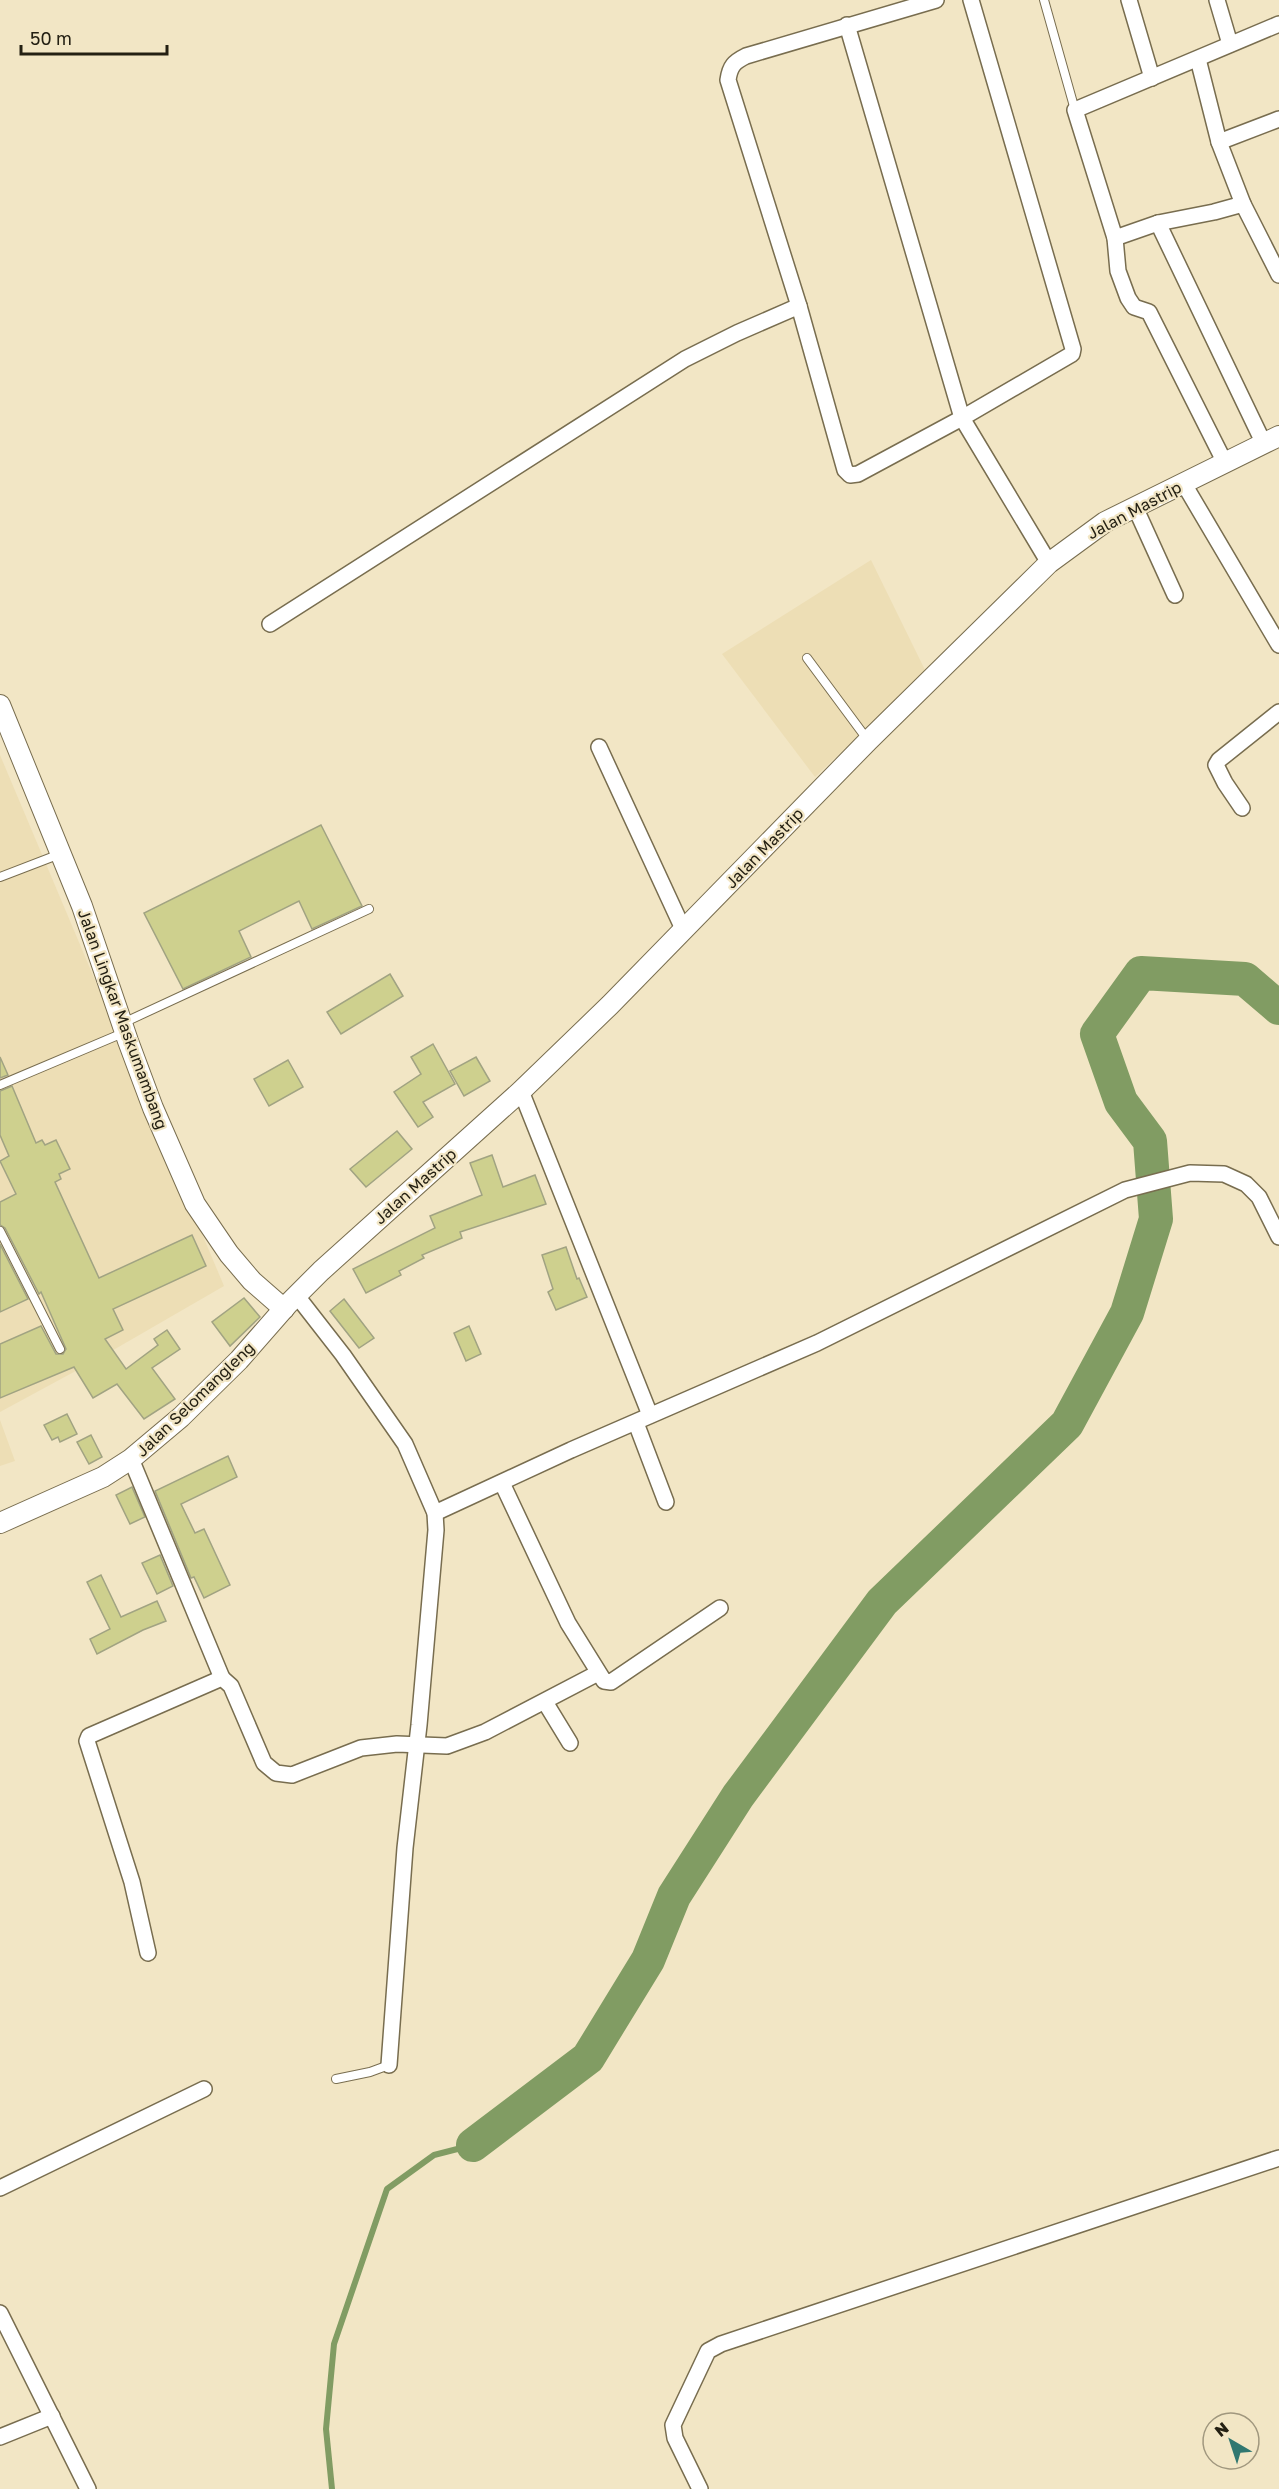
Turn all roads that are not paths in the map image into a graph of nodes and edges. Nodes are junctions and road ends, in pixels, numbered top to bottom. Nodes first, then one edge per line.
1 (936, 0) edge
2 (971, 0) edge
3 (1044, 0) edge
4 (1129, 0) edge
5 (1217, 0) edge
6 (1279, 24) edge
7 (847, 26) junction
8 (1230, 44) junction
9 (1198, 59) junction
10 (1152, 78) junction
11 (1075, 110) junction
12 (1279, 119) edge
13 (1219, 142) junction
14 (1243, 204) junction
15 (1158, 223) junction
16 (1115, 238) junction
17 (1279, 275) edge
18 (799, 306) junction
19 (962, 418) junction
20 (1271, 440) edge
21 (1225, 463) junction
22 (1184, 484) junction
23 (1135, 507) junction
24 (1049, 563) junction
25 (1175, 595) dead end
26 (1273, 618) edge
27 (270, 624) dead end
28 (1279, 645) edge
29 (807, 658) dead end
30 (0, 705) edge
31 (1279, 712) edge
32 (868, 741) junction
33 (599, 747) dead end
34 (1242, 808) dead end
35 (62, 854) junction
36 (0, 877) edge
37 (369, 909) dead end
38 (684, 931) junction
39 (123, 1028) junction
40 (0, 1085) edge
41 (521, 1091) junction
42 (0, 1231) edge
43 (1279, 1237) edge
44 (290, 1303) junction
45 (60, 1349) dead end
46 (650, 1415) junction
47 (636, 1423) junction
48 (131, 1459) junction
49 (502, 1483) junction
50 (666, 1502) dead end
51 (435, 1513) junction
52 (0, 1523) edge
53 (720, 1608) dead end
54 (598, 1673) junction
55 (222, 1678) junction
56 (545, 1702) junction
57 (570, 1743) dead end
58 (409, 1745) junction
59 (148, 1953) dead end
60 (386, 2066) joint
61 (336, 2079) dead end
62 (204, 2089) dead end
63 (1279, 2158) edge
64 (0, 2188) edge
65 (1, 2316) edge
66 (52, 2416) junction
67 (0, 2437) edge
68 (88, 2489) edge
69 (700, 2489) edge

1 - 7 street
2 - 19 street
3 - 11 lane
4 - 10 street
5 - 8 street
6 - 8 street
7 - 18 street
7 - 19 street
8 - 9 street
9 - 10 street
9 - 13 street
10 - 11 street
11 - 16 street
12 - 13 street
13 - 14 street
14 - 15 street
14 - 17 street
15 - 16 street
15 - 20 street
16 - 21 street
18 - 19 street
18 - 27 street
19 - 24 street
20 - 21 street, Jalan Mastrip
21 - 22 street, Jalan Mastrip
22 - 23 street, Jalan Mastrip
22 - 26 street
23 - 24 street, Jalan Mastrip
23 - 25 street
24 - 32 street, Jalan Mastrip
26 - 28 street
29 - 32 lane
30 - 35 street, Jalan Lingkar Maskumambang
31 - 34 street
32 - 38 street, Jalan Mastrip
33 - 38 street
35 - 36 lane
35 - 39 street, Jalan Lingkar Maskumambang
37 - 39 lane
38 - 41 street, Jalan Mastrip
39 - 40 lane
39 - 44 street, Jalan Lingkar Maskumambang
41 - 44 street, Jalan Mastrip
41 - 46 street
42 - 45 lane
43 - 46 street
44 - 48 street, Jalan Selomangleng
44 - 51 street
46 - 47 street
47 - 49 street
47 - 50 street
48 - 52 street, Jalan Selomangleng
48 - 55 street
49 - 51 street
49 - 54 street
51 - 58 street
53 - 54 street
54 - 56 street
55 - 58 street
55 - 59 street
56 - 57 street
56 - 58 street
58 - 60 street
60 - 61 lane
62 - 64 street
63 - 69 street
65 - 66 street
66 - 67 street
66 - 68 street

